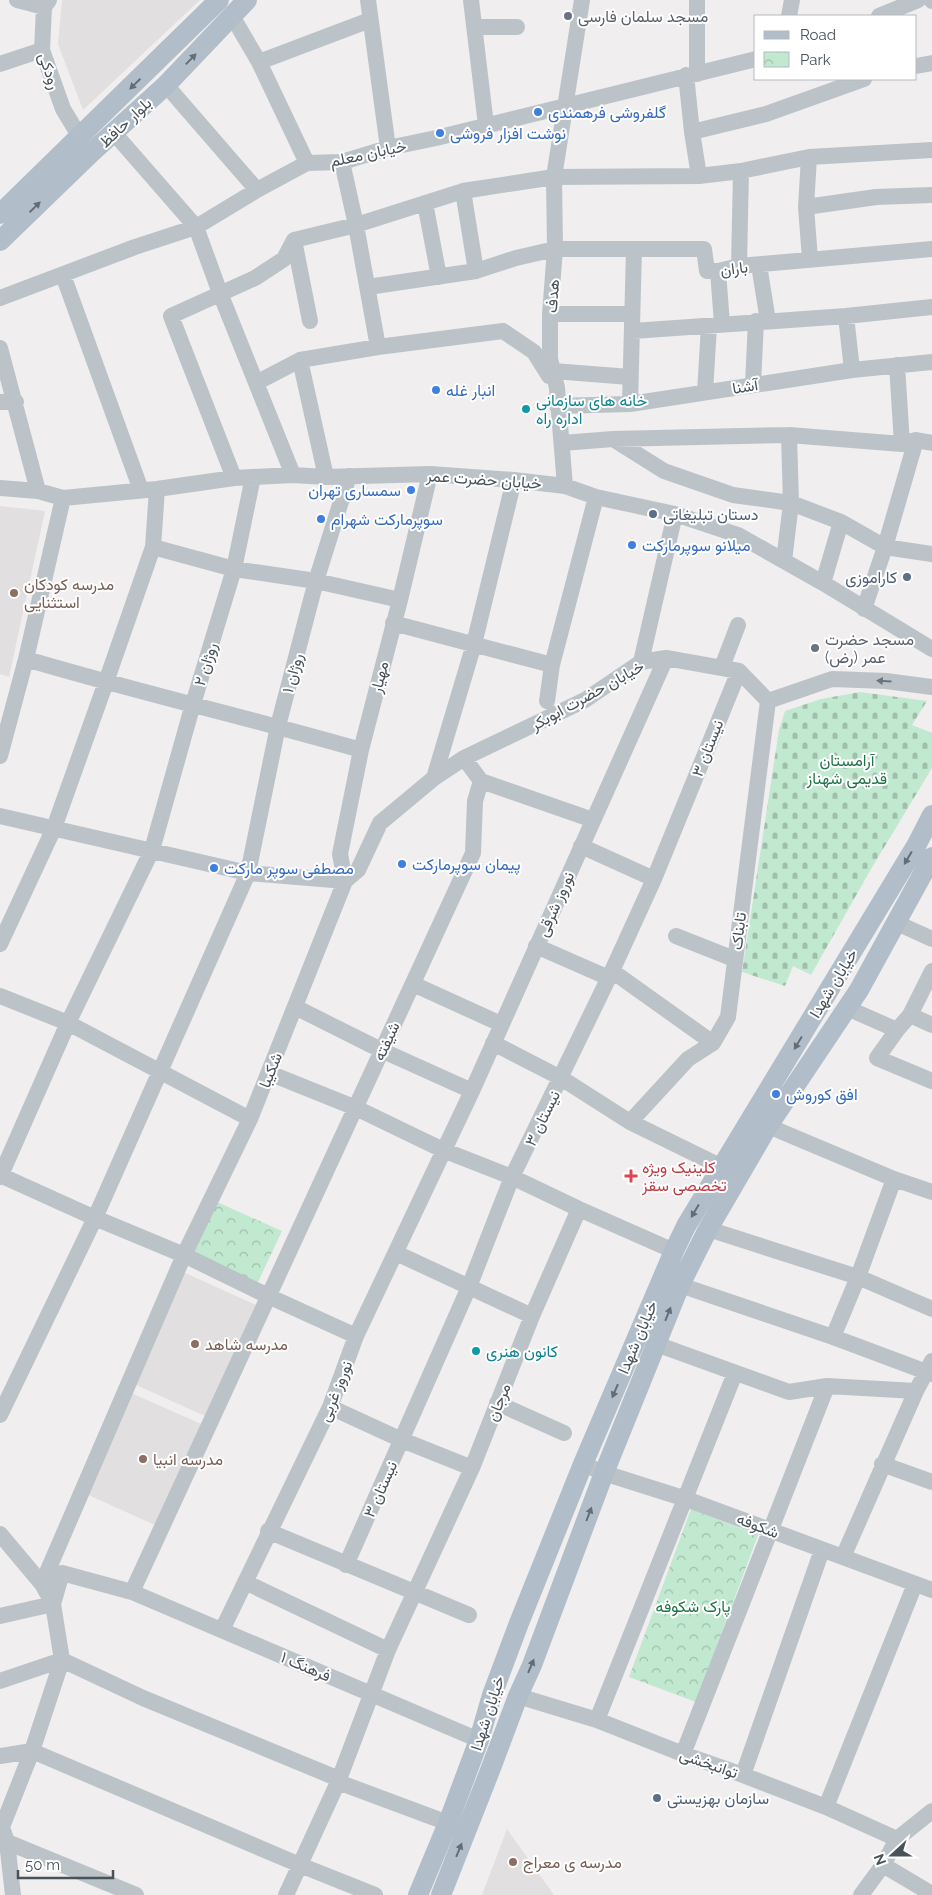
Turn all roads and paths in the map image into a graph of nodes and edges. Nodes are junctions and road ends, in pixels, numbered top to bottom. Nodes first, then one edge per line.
1 (17, 0) edge
2 (219, 0) edge
3 (247, 0) edge
4 (368, 0) edge
5 (470, 0) edge
6 (582, 0) edge
7 (697, 0) edge
8 (792, 0) edge
9 (918, 0) edge
10 (46, 4) edge
11 (886, 9) edge
12 (789, 15) edge
13 (232, 16) junction
14 (370, 20) junction
15 (474, 27) junction
16 (516, 27) dead end
17 (42, 50) junction
18 (754, 60) edge
19 (259, 62) junction
20 (932, 63) edge
21 (0, 64) edge
22 (917, 66) edge
23 (692, 75) junction
24 (858, 80) edge
25 (166, 85) junction
26 (829, 85) edge
27 (565, 106) junction
28 (486, 124) junction
29 (114, 132) junction
30 (692, 132) junction
31 (86, 145) junction
32 (388, 148) junction
33 (932, 150) edge
34 (809, 157) junction
35 (342, 162) junction
36 (308, 163) junction
37 (741, 171) junction
38 (699, 176) junction
39 (554, 177) junction
40 (257, 190) junction
41 (463, 191) junction
42 (932, 195) edge
43 (425, 203) junction
44 (806, 207) junction
45 (0, 214) edge
46 (356, 225) junction
47 (196, 227) junction
48 (294, 240) junction
49 (0, 241) edge
50 (555, 249) junction
51 (634, 249) junction
52 (932, 250) edge
53 (810, 259) junction
54 (759, 265) junction
55 (738, 266) junction
56 (476, 271) junction
57 (718, 271) junction
58 (63, 275) junction
59 (439, 277) junction
60 (368, 287) junction
61 (220, 293) junction
62 (0, 298) edge
63 (932, 307) edge
64 (550, 314) junction
65 (632, 314) junction
66 (846, 316) junction
67 (310, 321) dead end
68 (762, 321) junction
69 (715, 325) junction
70 (633, 331) junction
71 (378, 347) junction
72 (0, 348) edge
73 (300, 360) junction
74 (932, 362) edge
75 (897, 365) junction
76 (553, 370) junction
77 (852, 370) junction
78 (630, 377) junction
79 (256, 383) junction
80 (753, 384) junction
81 (557, 388) junction
82 (705, 392) junction
83 (8, 402) edge
84 (630, 404) junction
85 (557, 406) junction
86 (790, 435) junction
87 (613, 439) junction
88 (917, 442) edge
89 (562, 443) junction
90 (430, 474) junction
91 (293, 475) junction
92 (349, 476) junction
93 (253, 477) junction
94 (326, 477) junction
95 (234, 478) junction
96 (514, 480) junction
97 (565, 486) junction
98 (0, 488) edge
99 (149, 489) junction
100 (38, 491) junction
101 (596, 497) junction
102 (63, 498) junction
103 (791, 503) junction
104 (675, 514) junction
105 (841, 522) junction
106 (153, 547) junction
107 (885, 547) junction
108 (932, 553) edge
109 (784, 561) junction
110 (234, 569) junction
111 (316, 581) junction
112 (823, 583) junction
113 (400, 600) junction
114 (864, 609) junction
115 (393, 623) junction
116 (738, 625) dead end
117 (474, 644) junction
118 (932, 648) edge
119 (666, 658) junction
120 (26, 659) junction
121 (642, 662) junction
122 (552, 665) junction
123 (722, 666) junction
124 (739, 671) junction
125 (106, 682) junction
126 (932, 687) edge
127 (548, 701) dead end
128 (768, 701) junction
129 (193, 704) junction
130 (278, 726) junction
131 (361, 750) junction
132 (0, 756) edge
133 (464, 758) junction
134 (434, 778) junction
135 (481, 781) junction
136 (932, 815) edge
137 (0, 816) edge
138 (593, 820) junction
139 (54, 828) junction
140 (581, 846) junction
141 (152, 850) junction
142 (932, 856) edge
143 (248, 873) junction
144 (654, 878) junction
145 (345, 881) junction
146 (897, 923) junction
147 (676, 936) dead end
148 (932, 939) edge
149 (0, 944) edge
150 (536, 946) junction
151 (734, 958) junction
152 (932, 972) edge
153 (610, 974) junction
154 (413, 984) junction
155 (0, 996) edge
156 (295, 1007) junction
157 (847, 1008) junction
158 (910, 1015) junction
159 (68, 1022) junction
160 (502, 1024) junction
161 (932, 1025) edge
162 (897, 1030) junction
163 (493, 1043) junction
164 (713, 1043) junction
165 (381, 1050) junction
166 (159, 1072) junction
167 (269, 1073) junction
168 (561, 1078) junction
169 (932, 1081) edge
170 (472, 1090) junction
171 (356, 1108) junction
172 (250, 1119) junction
173 (630, 1122) junction
174 (768, 1126) junction
175 (443, 1150) junction
176 (722, 1167) junction
177 (0, 1176) edge
178 (512, 1178) junction
179 (894, 1180) junction
180 (932, 1192) edge
181 (579, 1209) junction
182 (95, 1218) junction
183 (708, 1229) junction
184 (674, 1251) junction
185 (396, 1253) junction
186 (184, 1255) junction
187 (858, 1277) junction
188 (680, 1285) junction
189 (469, 1287) junction
190 (268, 1296) junction
191 (932, 1309) edge
192 (532, 1316) junction
193 (356, 1336) junction
194 (833, 1337) junction
195 (656, 1344) junction
196 (930, 1369) edge
197 (735, 1373) junction
198 (827, 1386) junction
199 (916, 1391) junction
200 (497, 1403) junction
201 (330, 1408) junction
202 (0, 1415) edge
203 (564, 1433) dead end
204 (402, 1440) junction
205 (583, 1464) junction
206 (882, 1464) junction
207 (472, 1468) junction
208 (604, 1473) junction
209 (932, 1482) edge
210 (686, 1498) junction
211 (770, 1530) junction
212 (268, 1531) junction
213 (0, 1534) edge
214 (822, 1550) junction
215 (843, 1557) junction
216 (346, 1565) junction
217 (245, 1582) junction
218 (42, 1584) junction
219 (915, 1584) junction
220 (932, 1590) edge
221 (132, 1592) junction
222 (414, 1593) junction
223 (52, 1604) junction
224 (469, 1615) dead end
225 (0, 1616) edge
226 (222, 1630) junction
227 (388, 1650) junction
228 (62, 1660) junction
229 (0, 1681) edge
230 (372, 1694) junction
231 (518, 1696) junction
232 (597, 1720) junction
233 (479, 1740) junction
234 (32, 1750) junction
235 (683, 1754) junction
236 (0, 1756) edge
237 (743, 1775) junction
238 (339, 1780) junction
239 (826, 1807) junction
240 (931, 1810) edge
241 (448, 1823) junction
242 (3, 1832) edge
243 (897, 1839) junction
244 (300, 1865) junction
245 (884, 1865) junction
246 (932, 1894) edge
247 (13, 1895) edge
248 (136, 1895) edge
249 (286, 1895) edge
250 (376, 1895) edge
251 (418, 1895) edge
252 (441, 1895) edge
253 (861, 1895) edge

1 - 10 street
2 -> 31 main road, بلوار حافظ
3 - 13 main road, بلوار حافظ
4 - 14 street
5 - 15 street
6 - 27 street, هدف
7 - 23 street
8 - 12 street
9 - 11 street
10 - 17 street, رودکی
13 - 19 street
25 -> 13 main road, بلوار حافظ
14 - 19 street
14 - 32 street
15 - 16 street
15 - 28 street
17 - 21 street
17 - 31 street, رودکی
18 - 23 street, خیابان معلم
19 - 36 street
20 - 22 street
23 - 27 street, خیابان معلم
23 - 30 street
24 - 26 street
25 - 29 main road, بلوار حافظ
25 - 40 street
26 - 30 street
27 - 28 street, خیابان معلم
27 - 39 street, هدف
28 - 32 street, خیابان معلم
29 - 31 main road, بلوار حافظ
29 - 47 street
30 - 38 street
31 - 45 main road, بلوار حافظ
49 -> 31 main road, بلوار حافظ
32 - 35 street, خیابان معلم
33 - 34 street
34 - 37 street
34 - 44 street
35 - 36 street, خیابان معلم
35 - 46 street
36 - 40 street, خیابان معلم
37 - 38 street
37 - 55 street
38 - 39 street
39 - 41 street
39 - 50 street, هدف
40 - 47 street, خیابان معلم
41 - 43 street
41 - 56 street
42 - 44 street
43 - 46 street
43 - 59 street
44 - 53 street
46 - 48 street
46 - 60 street
47 - 58 street, خیابان معلم
47 - 61 street
48 - 61 street
48 - 67 street
50 - 51 street, باران
50 - 56 street, باران
50 - 64 street, هدف
51 - 57 street, باران
51 - 65 street
52 - 53 street, باران
53 - 54 street, باران
54 - 55 street, باران
54 - 68 street
55 - 57 street, باران
56 - 59 street, باران
57 - 69 street
58 - 62 street, خیابان معلم
58 - 99 street
59 - 60 street, باران
60 - 71 street
61 - 79 street
61 - 95 street
63 - 66 street
64 - 65 street
64 - 76 street, هدف
65 - 70 street
66 - 68 street
66 - 77 street
68 - 69 street
68 - 80 street
69 - 70 street
69 - 82 street
70 - 78 street
71 - 73 street
71 - 81 street
72 - 83 street
73 - 79 street
73 - 94 street
74 - 75 street, آشنا
75 - 77 street, آشنا
75 - 88 street
76 - 78 street
76 - 81 street, هدف
77 - 80 street, آشنا
78 - 84 street
79 - 91 street
80 - 82 street, آشنا
81 - 85 street, هدف
82 - 84 street, آشنا
83 - 100 street
84 - 85 street, آشنا
85 - 89 street, هدف
86 - 87 street
86 - 88 street
86 - 103 street
87 - 89 street
87 - 103 street
88 - 107 street
89 - 97 street, هدف
90 - 92 street, خیابان حضرت عمر
90 - 96 street, خیابان حضرت عمر
90 - 113 street, مهیار
91 - 93 street, خیابان حضرت عمر
91 - 94 street, خیابان حضرت عمر
92 - 94 street, خیابان حضرت عمر
92 - 111 street, روژان ۱
93 - 95 street, خیابان حضرت عمر
93 - 110 street, روژان ۲
95 - 99 street, خیابان حضرت عمر
96 - 97 street, خیابان حضرت عمر
96 - 117 street
97 - 101 street, خیابان حضرت عمر
98 - 100 street, خیابان حضرت عمر
99 - 102 street, خیابان حضرت عمر
99 - 106 street
100 - 102 street, خیابان حضرت عمر
101 - 104 street, خیابان حضرت عمر
101 - 122 street
102 - 120 street
103 - 105 street
103 - 109 street
104 - 109 street, خیابان حضرت عمر
104 - 121 street
105 - 107 street
105 - 112 street
106 - 110 street
106 - 125 street
107 - 108 street
107 - 114 street
109 - 112 street, خیابان حضرت عمر
110 - 111 street
110 - 129 street, روژان ۲
111 - 113 street
111 - 130 street, روژان ۱
112 - 114 street, خیابان حضرت عمر
113 - 115 street, مهیار
114 - 118 street, خیابان حضرت عمر
115 - 117 street
115 - 131 street, مهیار
116 - 123 street
117 - 122 street
117 - 134 street
119 - 121 street, خیابان حضرت ابوبکر
119 - 123 street, خیابان حضرت ابوبکر
119 - 138 street, نوروز شرقی
120 - 125 street
120 - 132 street
121 - 133 street, خیابان حضرت ابوبکر
122 - 127 street
123 - 124 street, خیابان حضرت ابوبکر
124 - 128 street, خیابان حضرت ابوبکر
124 - 144 street, نیستان ۳
125 - 129 street
125 - 139 street
126 -> 128 street
128 - 151 street, تابناک
129 - 130 street
129 - 141 street, روژان ۲
130 - 131 street
130 - 143 street, روژان ۱
131 - 145 street, مهیار
133 - 134 street, خیابان حضرت ابوبکر
133 - 135 street
134 - 145 street, خیابان حضرت ابوبکر
135 - 138 street
135 - 154 street, شیفته
136 -> 176 main road, خیابان شهدا
137 - 139 street
138 - 140 street, نوروز شرقی
139 - 141 street
139 - 149 street
140 - 144 street
140 - 150 street, نوروز شرقی
141 - 143 street
141 - 159 street, روژان ۲
142 - 146 main road, خیابان شهدا
143 - 145 street
143 - 166 street, روژان ۱
144 - 153 street, نیستان ۳
145 - 156 street, شکیبا
146 - 148 street
146 - 157 main road, خیابان شهدا
147 - 151 street
150 - 153 street
150 - 160 street, نوروز شرقی
151 - 164 street, تابناک
152 - 158 street
153 - 164 street
153 - 168 street, نیستان ۳
154 - 160 street
154 - 165 street, شیفته
155 - 159 street
156 - 165 street
156 - 167 street, شکیبا
157 - 162 street
157 - 174 main road, خیابان شهدا
158 - 161 street
158 - 162 street
159 - 166 street
159 - 177 street, روژان ۲
160 - 163 street, نوروز شرقی
162 - 169 street
163 - 168 street
163 - 170 street, نوروز شرقی
164 - 173 street, تابناک
165 - 170 street
165 - 171 street, شیفته
166 - 172 street
166 - 182 street, روژان ۱
167 - 171 street
167 - 172 street, شکیبا
168 - 173 street
168 - 178 street, نیستان ۳
170 - 175 street, نوروز شرقی
171 - 175 street
171 - 190 street, شیفته
172 - 186 street, شکیبا
173 - 176 street
174 - 179 street
174 - 183 main road, خیابان شهدا
175 - 178 street
175 - 185 street, نوروز غربی
176 -> 184 main road, خیابان شهدا
177 - 182 street
178 - 181 street
178 - 189 street, نیستان ۳
179 - 180 street
179 - 187 street
181 - 184 street
181 - 192 street, مرجان
182 - 186 street
182 - 202 street, روژان ۱
183 - 187 street
183 - 188 main road, خیابان شهدا
184 -> 205 main road, خیابان شهدا
185 - 189 street
185 - 193 street, نوروز غربی
186 - 190 street
186 - 218 street, شکیبا
187 - 191 street
187 - 194 street
188 - 194 street
195 -> 188 main road, خیابان شهدا
189 - 192 street
189 - 204 street, نیستان ۳
190 - 193 street
190 - 221 street, شیفته
192 - 200 street, مرجان
193 - 201 street, نوروز غربی
194 - 196 street
195 - 197 street
195 - 208 main road, خیابان شهدا
196 - 199 street
197 - 198 street
197 - 210 street
198 - 199 street
198 - 211 street
199 - 206 street
200 - 203 street
200 - 207 street, مرجان
201 - 204 street
201 - 212 street, نوروز غربی
204 - 207 street
204 - 216 street, نیستان ۳
205 - 208 street, شکوفه
205 - 233 main road, خیابان شهدا
206 - 209 street
206 - 215 street
207 - 222 street, مرجان
208 - 210 street, شکوفه
231 -> 208 main road, خیابان شهدا
210 - 211 street, شکوفه
210 - 232 street
211 - 214 street, شکوفه
211 - 235 street
212 - 216 street
212 - 217 street, نوروز غربی
213 - 218 street
214 - 215 street, شکوفه
214 - 237 street
215 - 219 street, شکوفه
216 - 222 street
217 - 226 street, نوروز غربی
217 - 227 street
218 - 223 street
219 - 220 street, شکوفه
219 - 239 street
221 - 223 street, فرهنگ ۱
221 - 226 street, فرهنگ ۱
222 - 224 street
222 - 227 street, مرجان
223 - 225 street
223 - 228 street
226 - 230 street, فرهنگ ۱
227 - 230 street, مرجان
228 - 229 street
228 - 234 street
228 - 238 street
230 - 233 street, فرهنگ ۱
230 - 238 street, مرجان
231 - 232 street, توانبخشی
252 -> 231 main road, خیابان شهدا
232 - 235 street, توانبخشی
233 - 241 main road, خیابان شهدا
234 - 236 street
234 - 242 street
234 - 244 street
235 - 237 street, توانبخشی
237 - 239 street, توانبخشی
238 - 241 street
238 - 244 street, مرجان
239 - 243 street, توانبخشی
240 - 243 street
241 - 251 main road, خیابان شهدا
242 - 247 street
242 - 248 street
243 - 245 street
244 - 249 street, مرجان
244 - 250 street
245 - 246 street
245 - 253 street

